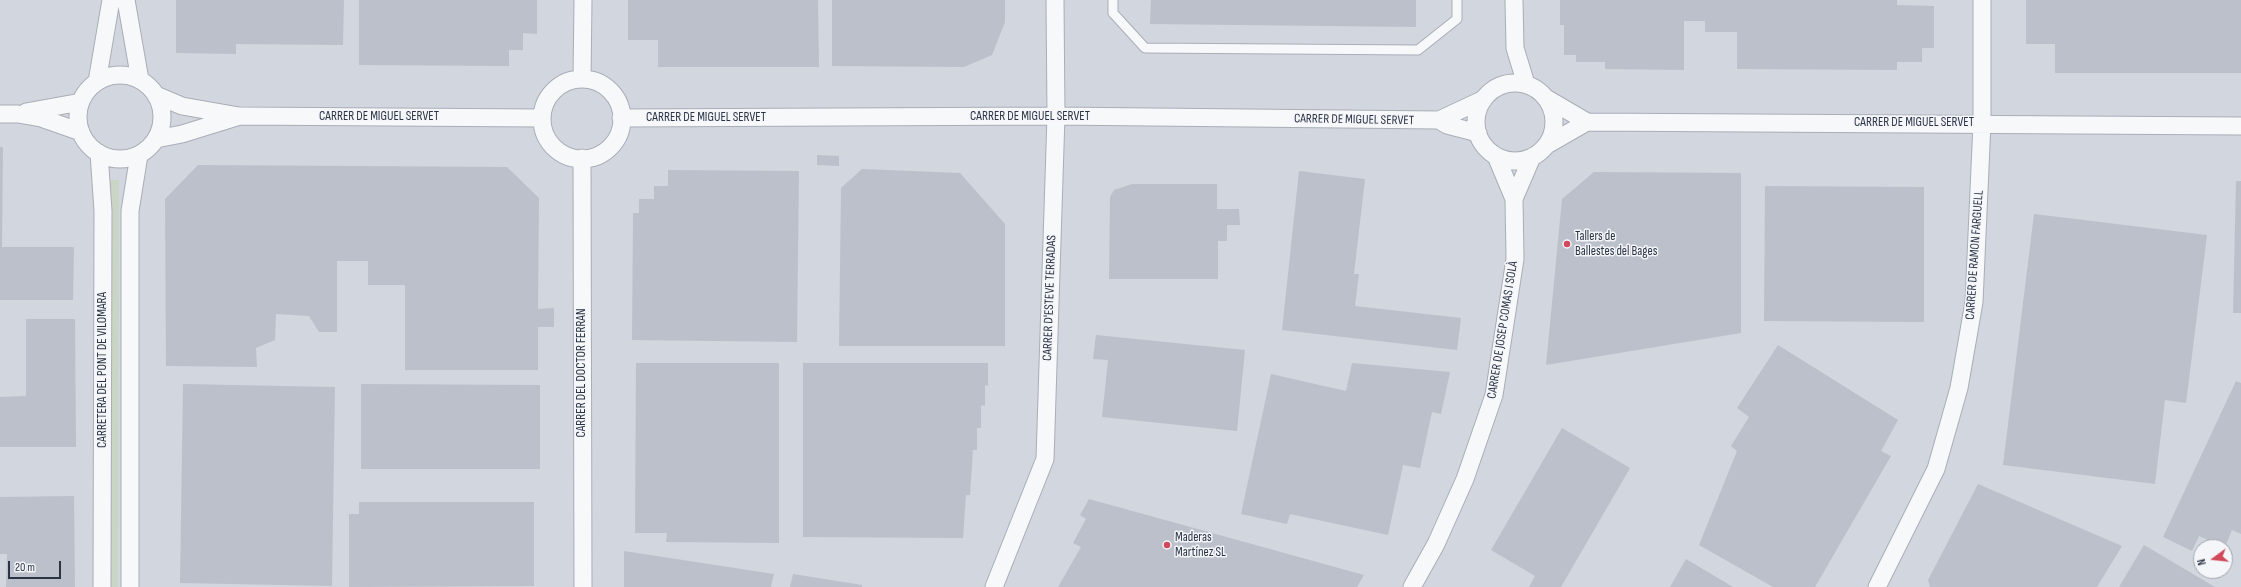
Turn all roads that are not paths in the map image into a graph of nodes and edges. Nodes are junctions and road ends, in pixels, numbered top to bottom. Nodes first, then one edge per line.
1 (111, 0) edge
2 (126, 0) edge
3 (583, 0) edge
4 (1055, 0) edge
5 (1114, 0) edge
6 (1457, 0) edge
7 (1514, 0) edge
8 (1982, 0) edge
9 (1515, 48) junction
10 (582, 79) junction
11 (140, 80) junction
12 (97, 82) junction
13 (1526, 84) junction
14 (1502, 85) junction
15 (156, 95) junction
16 (1484, 98) junction
17 (1546, 98) junction
18 (81, 102) junction
19 (0, 114) edge
20 (18, 114) junction
21 (239, 116) junction
22 (1056, 116) junction
23 (542, 118) junction
24 (621, 118) junction
25 (1439, 120) junction
26 (1587, 122) junction
27 (1982, 123) junction
28 (2241, 126) edge
29 (81, 132) junction
30 (1478, 133) junction
31 (156, 139) junction
32 (1547, 145) junction
33 (99, 153) junction
34 (139, 155) junction
35 (1496, 156) junction
36 (1532, 157) junction
37 (582, 158) junction
38 (1514, 200) junction
39 (102, 587) edge
40 (130, 587) edge
41 (583, 587) edge
42 (994, 587) edge
43 (1412, 587) edge
44 (1877, 587) edge

1 - 12 street
2 - 11 street
3 - 10 street
4 - 22 street, CARRER D'ESTEVE TERRADAS
5 - 6 lane
7 - 9 street
8 - 27 street, CARRER DE RAMON FARGUELL
9 - 13 street
9 - 14 street
10 - 23 street
10 - 24 street
11 - 12 street
11 - 15 street
12 - 18 street
13 - 14 street
13 - 17 street
14 - 16 street
15 - 21 street, CARRER DE MIGUEL SERVET
15 - 31 street
16 - 25 street, CARRER DE MIGUEL SERVET
16 - 30 street
17 - 26 street
17 - 32 street
18 - 20 street
18 - 29 street
19 - 20 street
20 - 29 street
21 - 23 street, CARRER DE MIGUEL SERVET
21 - 31 street, CARRER DE MIGUEL SERVET
22 - 24 street, CARRER DE MIGUEL SERVET
22 - 25 street, CARRER DE MIGUEL SERVET
22 - 42 street, CARRER D'ESTEVE TERRADAS
23 - 37 street
24 - 37 street
25 - 30 street, CARRER DE MIGUEL SERVET
26 - 27 street, CARRER DE MIGUEL SERVET
26 - 32 street
27 - 28 street, CARRER DE MIGUEL SERVET
27 - 44 street, CARRER DE RAMON FARGUELL
29 - 33 street
30 - 35 street
31 - 34 street
32 - 36 street
33 - 34 street
33 - 39 street, CARRETERA DEL PONT DE VILOMARA
34 - 40 street, CARRETERA DEL PONT DE VILOMARA
35 - 36 street
35 - 38 street, CARRER DE JOSEP COMAS I SOLÀ
36 - 38 street, CARRER DE JOSEP COMAS I SOLÀ
37 - 41 street, CARRER DEL DOCTOR FERRAN
38 - 43 street, CARRER DE JOSEP COMAS I SOLÀ

